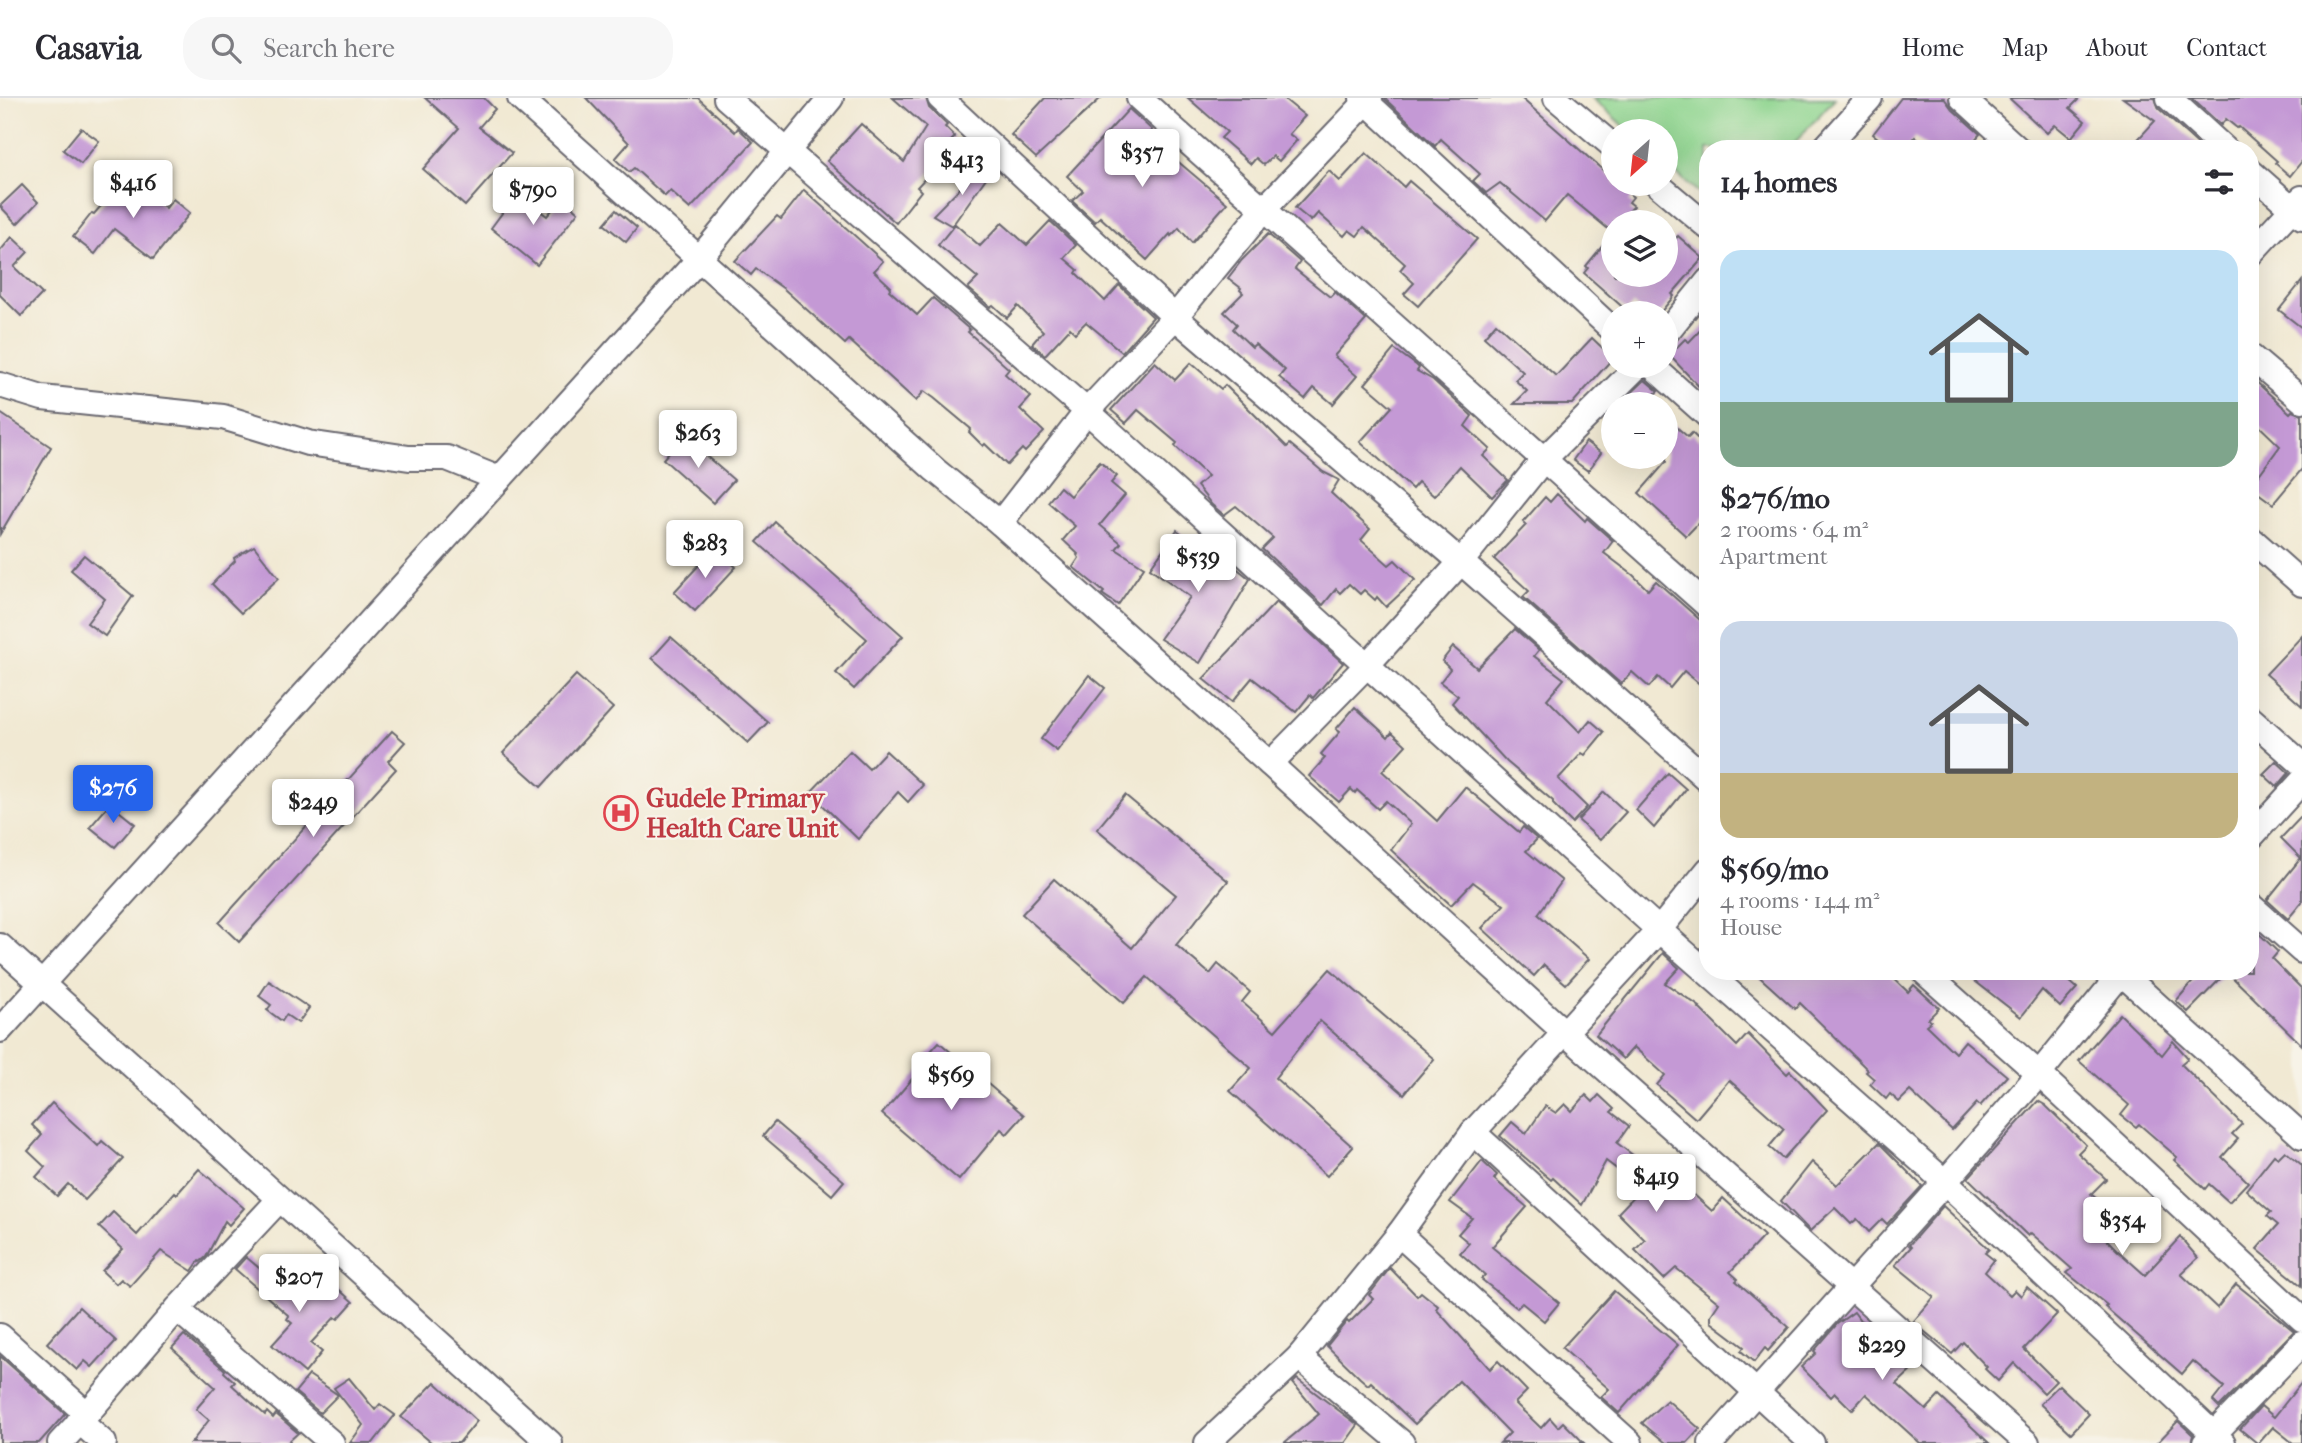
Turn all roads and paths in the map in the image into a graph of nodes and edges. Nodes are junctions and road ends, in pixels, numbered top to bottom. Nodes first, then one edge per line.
1 (520, 98) edge
2 (726, 98) edge
3 (831, 98) edge
4 (940, 98) edge
5 (1139, 98) edge
6 (1556, 98) edge
7 (1870, 98) edge
8 (1962, 98) edge
9 (2169, 98) edge
10 (1366, 99) edge
11 (1601, 136) edge
12 (1833, 140) edge
13 (2008, 140) edge
14 (2215, 140) edge
15 (785, 152) junction
16 (2259, 178) edge
17 (1671, 196) edge
18 (2299, 208) edge
19 (1264, 209) junction
20 (1699, 219) edge
21 (2259, 246) edge
22 (699, 259) junction
23 (1699, 292) edge
24 (1175, 317) junction
25 (1678, 318) edge
26 (1601, 319) edge
27 (2259, 364) edge
28 (1626, 378) edge
29 (1665, 378) edge
30 (0, 384) edge
31 (2302, 400) edge
32 (1699, 408) edge
33 (1087, 411) junction
34 (1544, 460) junction
35 (499, 479) junction
36 (1000, 523) junction
37 (2259, 546) edge
38 (1461, 562) junction
39 (2302, 584) edge
40 (1699, 598) edge
41 (1368, 664) junction
42 (2259, 726) edge
43 (1270, 764) junction
44 (2302, 764) edge
45 (1699, 772) edge
46 (2302, 781) edge
47 (2259, 828) edge
48 (1699, 881) edge
49 (2259, 913) edge
50 (1659, 930) junction
51 (0, 946) edge
52 (2302, 951) edge
53 (1699, 965) edge
54 (1716, 980) edge
55 (1933, 980) edge
56 (2115, 980) edge
57 (2130, 980) edge
58 (42, 984) junction
59 (0, 1030) edge
60 (1563, 1031) junction
61 (2039, 1074) junction
62 (1473, 1132) junction
63 (2302, 1136) edge
64 (1945, 1182) junction
65 (279, 1200) junction
66 (1399, 1234) junction
67 (1850, 1287) junction
68 (177, 1309) junction
69 (2302, 1319) edge
70 (0, 1336) edge
71 (2302, 1343) edge
72 (1299, 1357) junction
73 (1756, 1393) junction
74 (83, 1417) junction
75 (2214, 1440) edge
76 (60, 1443) edge
77 (104, 1443) edge
78 (332, 1443) edge
79 (550, 1443) edge
80 (1208, 1443) edge
81 (1402, 1443) edge
82 (1630, 1443) edge
83 (1711, 1443) edge
84 (1812, 1443) edge
85 (2027, 1443) edge

1 - 22 street
2 - 15 street
3 - 15 street
4 - 24 street
5 - 19 street
6 - 11 street
7 - 12 street
8 - 13 street
9 - 14 street
10 - 19 street
10 - 26 street
15 - 22 street
15 - 33 street
16 - 18 street
17 - 20 street
18 - 21 street
19 - 24 street
19 - 34 street
22 - 35 street
22 - 36 street
23 - 25 street
24 - 33 street
24 - 38 street
27 - 31 street
28 - 34 street
29 - 32 street
30 - 35 street
33 - 36 street
33 - 41 street
34 - 38 street
34 - 40 street
35 - 58 street
36 - 43 street
37 - 39 street
38 - 41 street
38 - 45 street
41 - 43 street
41 - 50 street
42 - 44 street
43 - 60 street
46 - 47 street
48 - 50 street
49 - 52 street
50 - 53 street
50 - 60 street
51 - 58 street
54 - 64 street
55 - 61 street
56 - 61 street
57 - 63 street
58 - 59 street
58 - 65 street
60 - 62 street
60 - 67 street
61 - 64 street
61 - 69 street
62 - 66 street
62 - 73 street
64 - 67 street
64 - 75 street
65 - 68 street
65 - 79 street
66 - 72 street
66 - 82 street
67 - 73 street
67 - 85 street
68 - 74 street
68 - 78 street
70 - 74 street
71 - 75 street
72 - 80 street
72 - 81 street
73 - 83 street
73 - 84 street
74 - 76 street
74 - 77 street

